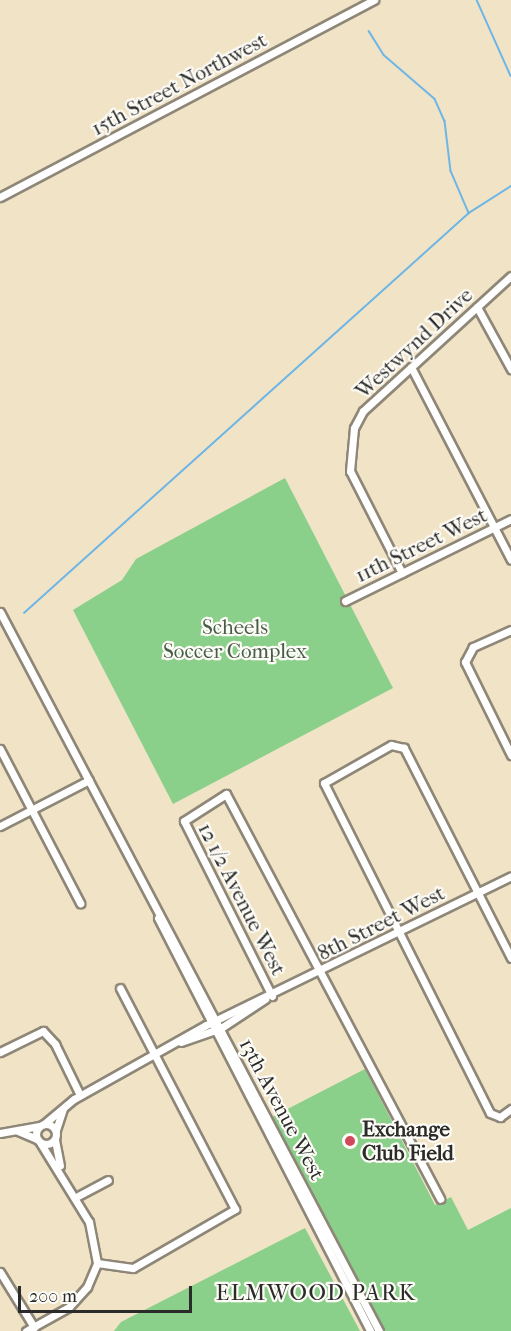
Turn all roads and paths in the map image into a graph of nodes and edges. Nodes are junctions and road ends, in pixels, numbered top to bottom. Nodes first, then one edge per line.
1 (374, 0) edge
2 (0, 197) edge
3 (511, 276) edge
4 (477, 307) junction
5 (411, 367) junction
6 (511, 369) edge
7 (511, 519) edge
8 (494, 527) junction
9 (511, 560) edge
10 (402, 573) junction
11 (345, 601) dead end
12 (0, 612) edge
13 (511, 630) edge
14 (0, 748) edge
15 (511, 755) edge
16 (89, 780) junction
17 (32, 810) junction
18 (0, 826) edge
19 (511, 876) edge
20 (477, 893) junction
21 (80, 903) dead end
22 (399, 932) junction
23 (511, 958) edge
24 (320, 972) junction
25 (120, 988) dead end
26 (269, 998) junction
27 (215, 1025) junction
28 (0, 1052) edge
29 (158, 1054) junction
30 (80, 1095) junction
31 (63, 1109) junction
32 (511, 1109) edge
33 (42, 1125) junction
34 (56, 1130) junction
35 (18, 1131) junction
36 (0, 1133) edge
37 (55, 1140) junction
38 (39, 1141) junction
39 (61, 1169) junction
40 (108, 1179) dead end
41 (76, 1197) junction
42 (440, 1199) dead end
43 (97, 1263) junction
44 (0, 1272) edge
45 (30, 1329) edge
46 (370, 1331) edge
47 (379, 1331) edge

1 - 2 street, 15th Street Northwest
3 - 4 street, Westwynd Drive
4 - 5 street, Westwynd Drive
4 - 6 street
5 - 8 street
5 - 10 street, Westwynd Drive
7 - 8 street, 11th Street West
8 - 9 street
8 - 10 street, 11th Street West
10 - 11 street, 11th Street West
12 - 16 street, 13th Avenue West
13 - 15 street
14 - 17 street
16 - 17 street
16 - 27 street, 13th Avenue West
17 - 18 street
17 - 21 street
19 - 20 street, 8th Street West
20 - 22 street, 8th Street West
20 - 22 street
20 - 23 street
22 - 24 street, 8th Street West
22 - 32 street
24 - 26 street, 8th Street West
24 - 26 street, 12 1/2 Avenue West
24 - 42 street
25 - 29 street
26 - 27 street, 8th Street West
27 - 29 street, 8th Street West
27 - 46 street, 13th Avenue West
27 - 47 street, 13th Avenue West
28 - 30 street
29 - 30 street, 8th Street West
29 - 43 street
30 - 31 street, 8th Street West
31 - 33 street, 8th Street West
31 - 34 street
33 - 34 street
33 - 35 street
33 - 38 street
34 - 37 street
35 - 36 street
35 - 38 street
37 - 38 street
37 - 39 street
38 - 39 street
39 - 41 street
40 - 41 street
41 - 43 street
43 - 45 street
44 - 45 street

